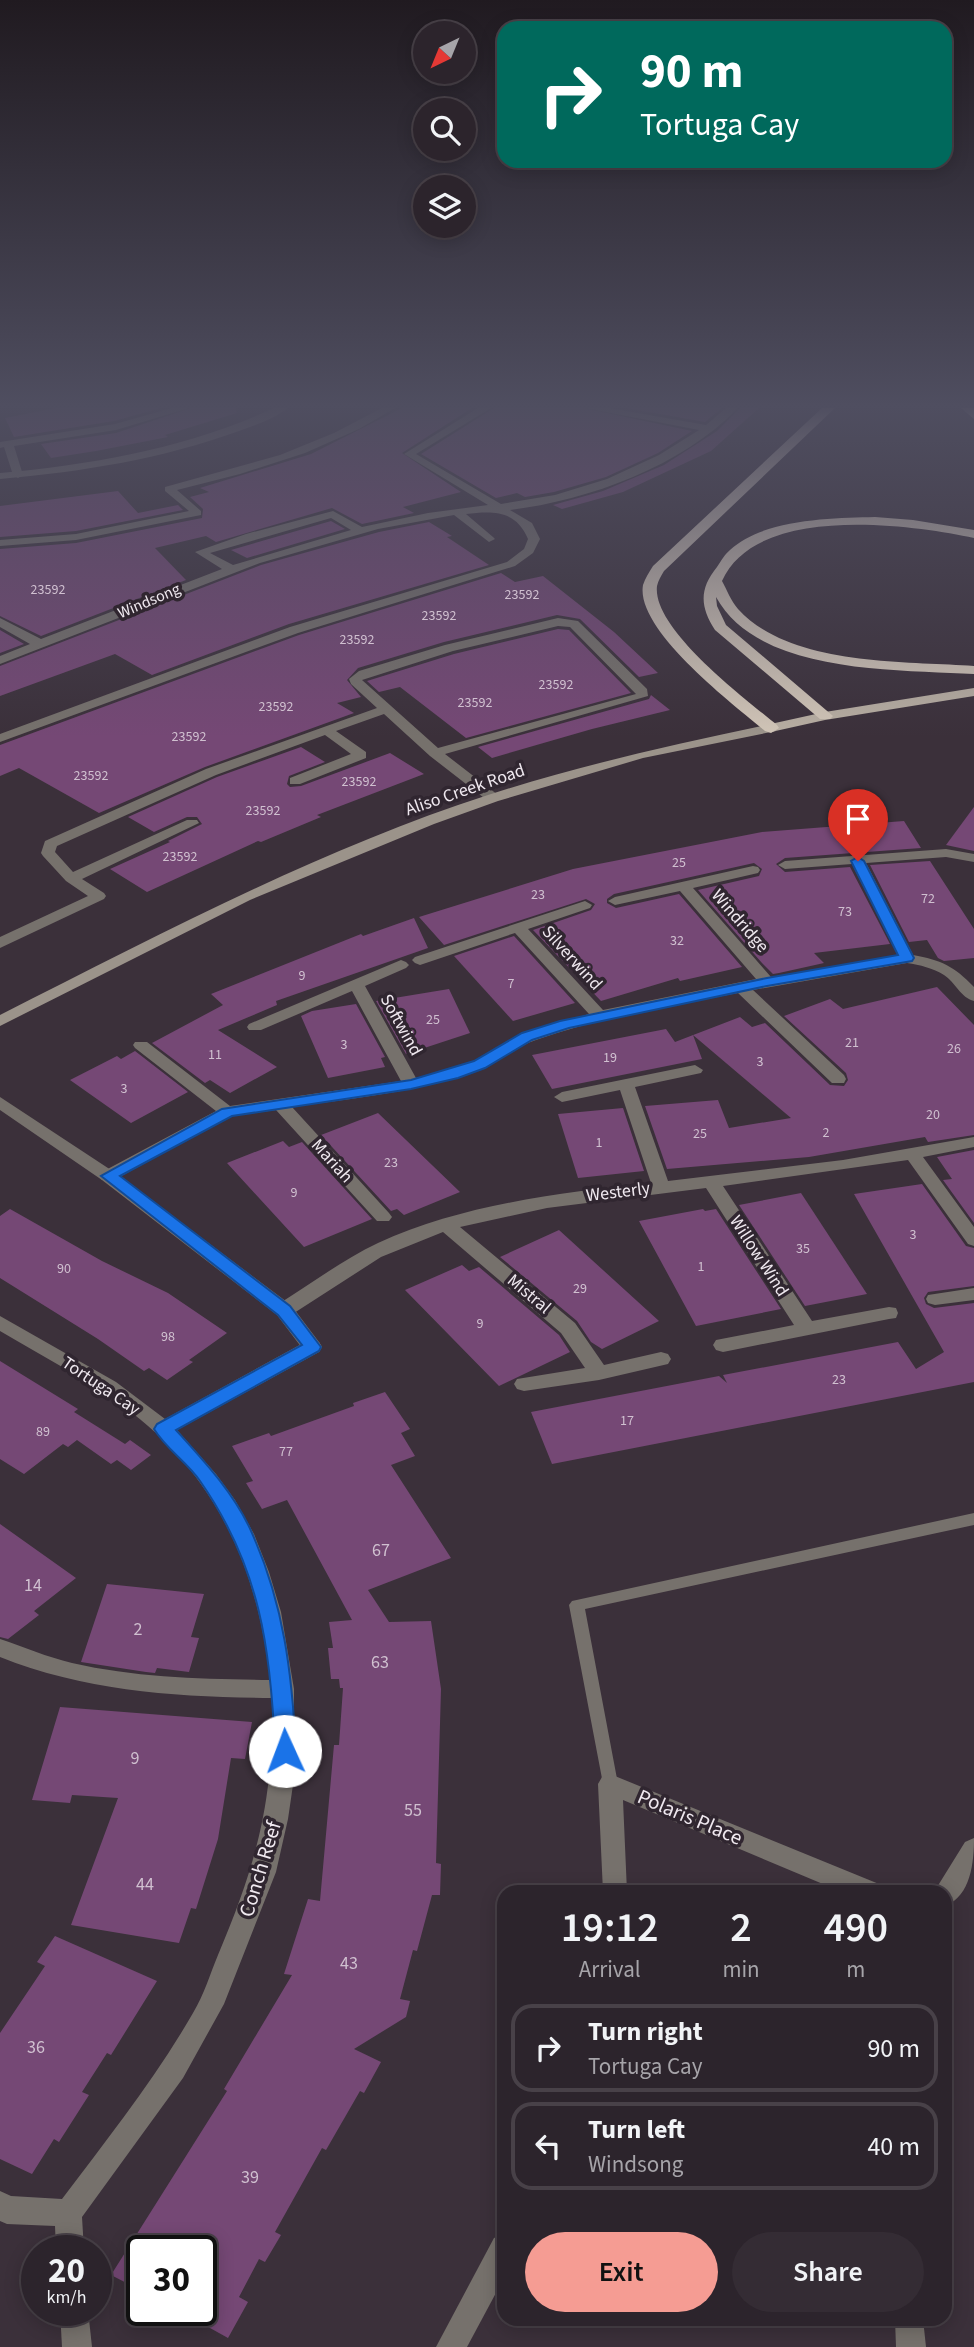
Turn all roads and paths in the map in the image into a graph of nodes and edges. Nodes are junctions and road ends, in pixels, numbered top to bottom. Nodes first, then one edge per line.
1 (174, 518) edge
2 (320, 518) edge
3 (339, 518) edge
4 (421, 518) edge
5 (464, 518) edge
6 (517, 518) edge
7 (713, 518) edge
8 (362, 532) junction
9 (974, 534) edge
10 (489, 539) dead end
11 (0, 543) edge
12 (233, 570) junction
13 (715, 581) junction
14 (0, 622) edge
15 (40, 644) junction
16 (0, 660) edge
17 (974, 670) edge
18 (974, 692) edge
19 (386, 709) junction
20 (825, 716) junction
21 (771, 728) junction
22 (326, 730) junction
23 (0, 738) edge
24 (435, 753) junction
25 (295, 781) dead end
26 (493, 798) junction
27 (192, 823) dead end
28 (974, 858) edge
29 (858, 861) junction
30 (785, 865) dead end
31 (752, 870) dead end
32 (71, 878) junction
33 (683, 885) junction
34 (615, 901) dead end
35 (584, 905) dead end
36 (517, 926) junction
37 (0, 943) edge
38 (907, 958) junction
39 (420, 960) dead end
40 (401, 965) dead end
41 (767, 982) junction
42 (356, 984) junction
43 (742, 988) junction
44 (974, 996) edge
45 (599, 1016) junction
46 (0, 1021) edge
47 (255, 1027) dead end
48 (141, 1045) dead end
49 (695, 1070) dead end
50 (838, 1079) dead end
51 (411, 1084) junction
52 (625, 1084) junction
53 (562, 1097) dead end
54 (0, 1102) edge
55 (281, 1105) junction
56 (228, 1112) junction
57 (974, 1142) edge
58 (913, 1155) junction
59 (108, 1176) junction
60 (711, 1182) junction
61 (661, 1187) junction
62 (383, 1217) dead end
63 (447, 1226) junction
64 (974, 1240) edge
65 (974, 1294) edge
66 (935, 1299) dead end
67 (284, 1310) junction
68 (889, 1314) dead end
69 (0, 1322) edge
70 (807, 1329) junction
71 (723, 1345) dead end
72 (662, 1359) dead end
73 (599, 1373) junction
74 (524, 1384) dead end
75 (163, 1429) junction
76 (974, 1519) edge
77 (0, 1648) edge
78 (283, 1689) junction
79 (610, 1784) junction
80 (974, 1849) edge
81 (615, 1885) edge
82 (853, 1885) edge
83 (951, 1885) edge
84 (0, 2205) edge
85 (68, 2213) junction
86 (69, 2235) edge
87 (497, 2262) edge
88 (75, 2326) edge
89 (910, 2326) edge
90 (77, 2347) edge
91 (451, 2347) edge
92 (911, 2347) edge

1 - 11 street
2 - 12 street
3 - 8 street
4 - 8 street, Windsong
5 - 10 street
6 - 23 street
7 - 21 highway
8 - 12 street, Windsong
9 - 13 highway
12 - 15 street, Windsong
13 - 17 highway
13 - 20 highway
14 - 15 street
15 - 16 street, Windsong
18 - 20 main road, Aliso Creek Road
19 - 22 street
19 - 24 street
19 - 24 street
20 - 21 main road, Aliso Creek Road
21 - 26 main road, Aliso Creek Road
22 - 25 street
22 - 32 street
24 - 26 street
26 - 46 main road, Aliso Creek Road
27 - 32 street
28 - 29 street
29 - 30 street
29 - 38 street
31 - 33 street, Windridge
32 - 37 street
33 - 34 street, Windridge
33 - 41 street, Windridge
35 - 36 street, Silverwind
36 - 39 street, Silverwind
36 - 45 street, Silverwind
38 - 41 street
38 - 44 street
40 - 42 street, Softwind
41 - 43 street
42 - 47 street, Softwind
42 - 51 street, Softwind
43 - 45 street
43 - 50 street
45 - 51 street
48 - 56 street
49 - 52 street
51 - 55 street
52 - 53 street
52 - 61 street
54 - 59 street
55 - 56 street
55 - 62 street, Mariah
56 - 59 street
57 - 58 street, Westerly
58 - 60 street, Westerly
58 - 64 street
59 - 67 street
60 - 61 street, Westerly
60 - 70 street, Willow Wind
61 - 63 street, Westerly
63 - 67 street, Westerly
63 - 73 street, Mistral
65 - 66 street
67 - 75 street
68 - 70 street
69 - 75 street, Tortuga Cay
70 - 71 street
72 - 73 street
73 - 74 street
75 - 78 street, Conch Reef
76 - 79 lane
77 - 78 street
78 - 85 street, Conch Reef
79 - 81 street, Polaris Place
79 - 82 street, Polaris Place
80 - 83 street
84 - 85 street
85 - 86 street
87 - 91 street
88 - 90 street
89 - 92 street

